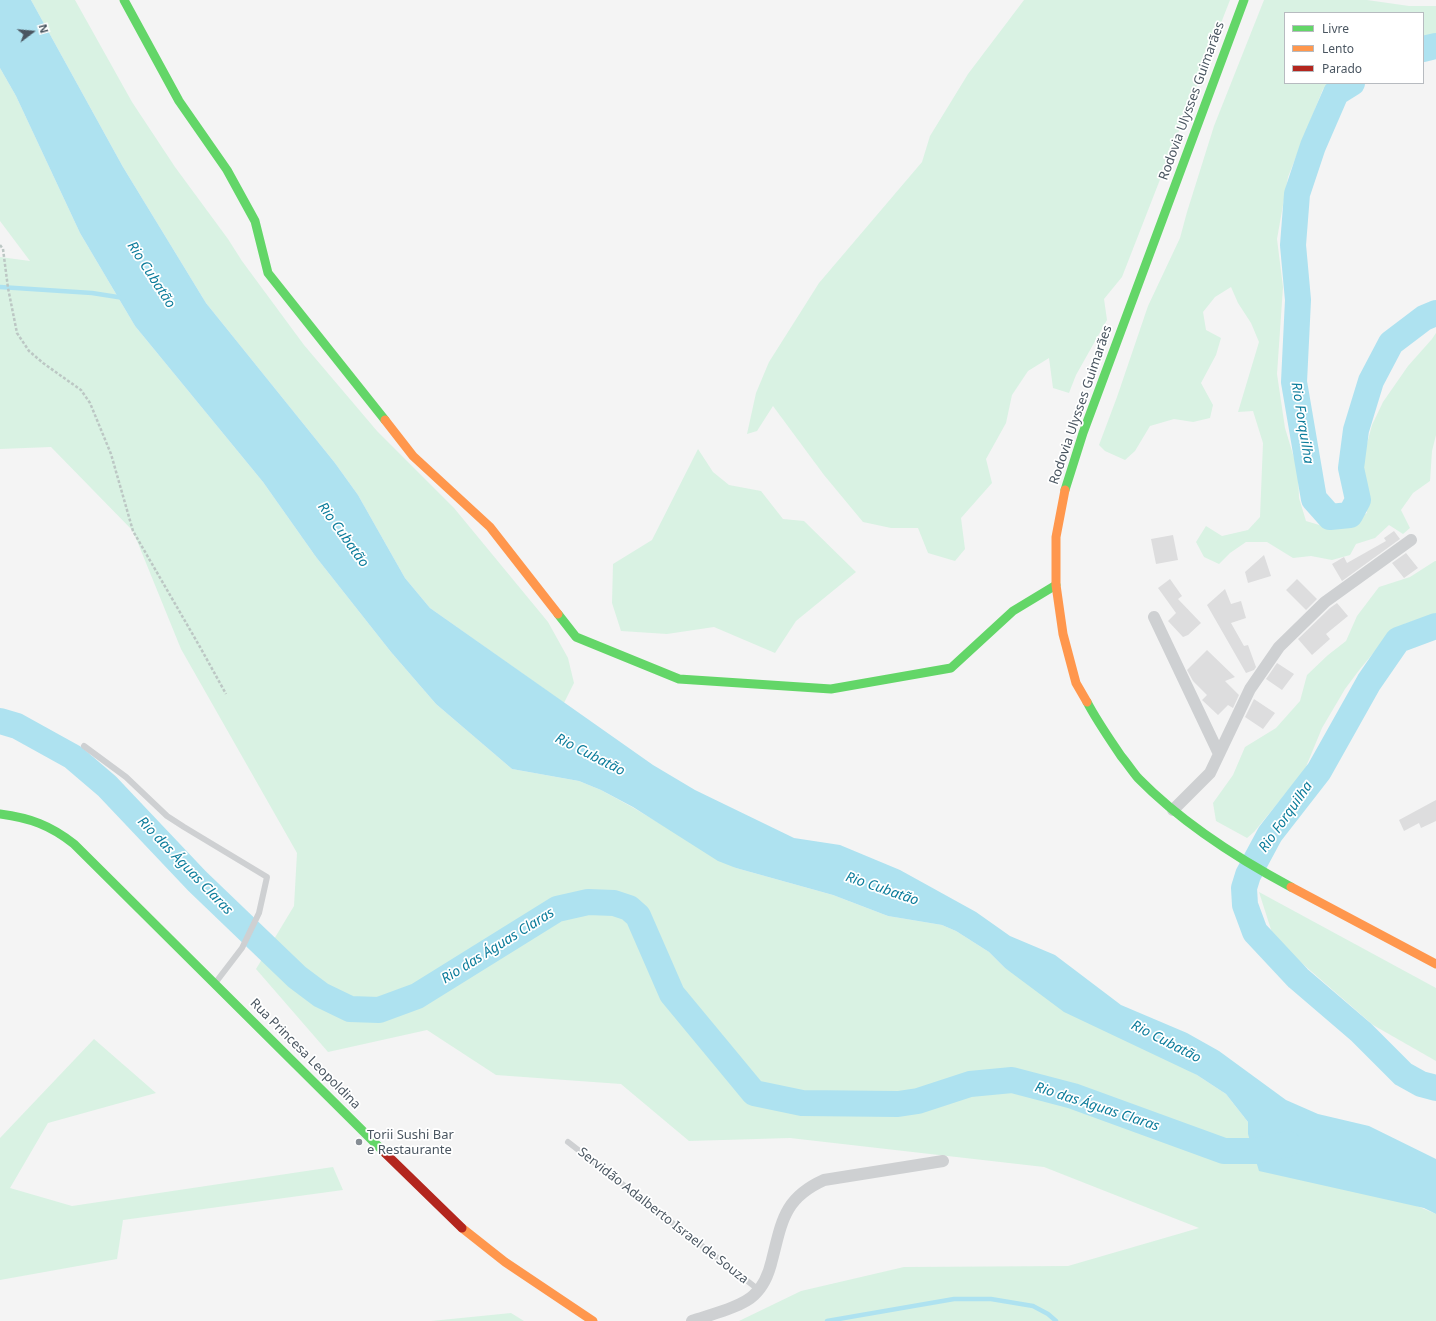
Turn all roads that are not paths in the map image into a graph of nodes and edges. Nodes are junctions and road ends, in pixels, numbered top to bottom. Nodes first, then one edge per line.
1 (124, 0) edge
2 (1244, 0) edge
3 (1411, 540) dead end
4 (1056, 585) junction
5 (1154, 617) dead end
6 (84, 746) dead end
7 (1219, 754) junction
8 (1173, 810) junction
9 (0, 814) edge
10 (1436, 964) edge
11 (216, 983) junction
12 (568, 1142) dead end
13 (943, 1161) dead end
14 (759, 1290) junction
15 (593, 1321) edge
16 (692, 1321) edge

1 - 4 main road
2 - 4 main road, Rodovia Ulysses Guimarães
3 - 7 street
4 - 8 main road, Rodovia Ulysses Guimarães
5 - 7 street
6 - 11 lane
7 - 8 street
8 - 10 main road, Rodovia Ulysses Guimarães
9 - 11 main road, Rua Princesa Leopoldina
11 - 15 main road, Rua Princesa Leopoldina
12 - 14 lane, Servidão Adalberto Israel de Souza
13 - 14 street
14 - 16 street

